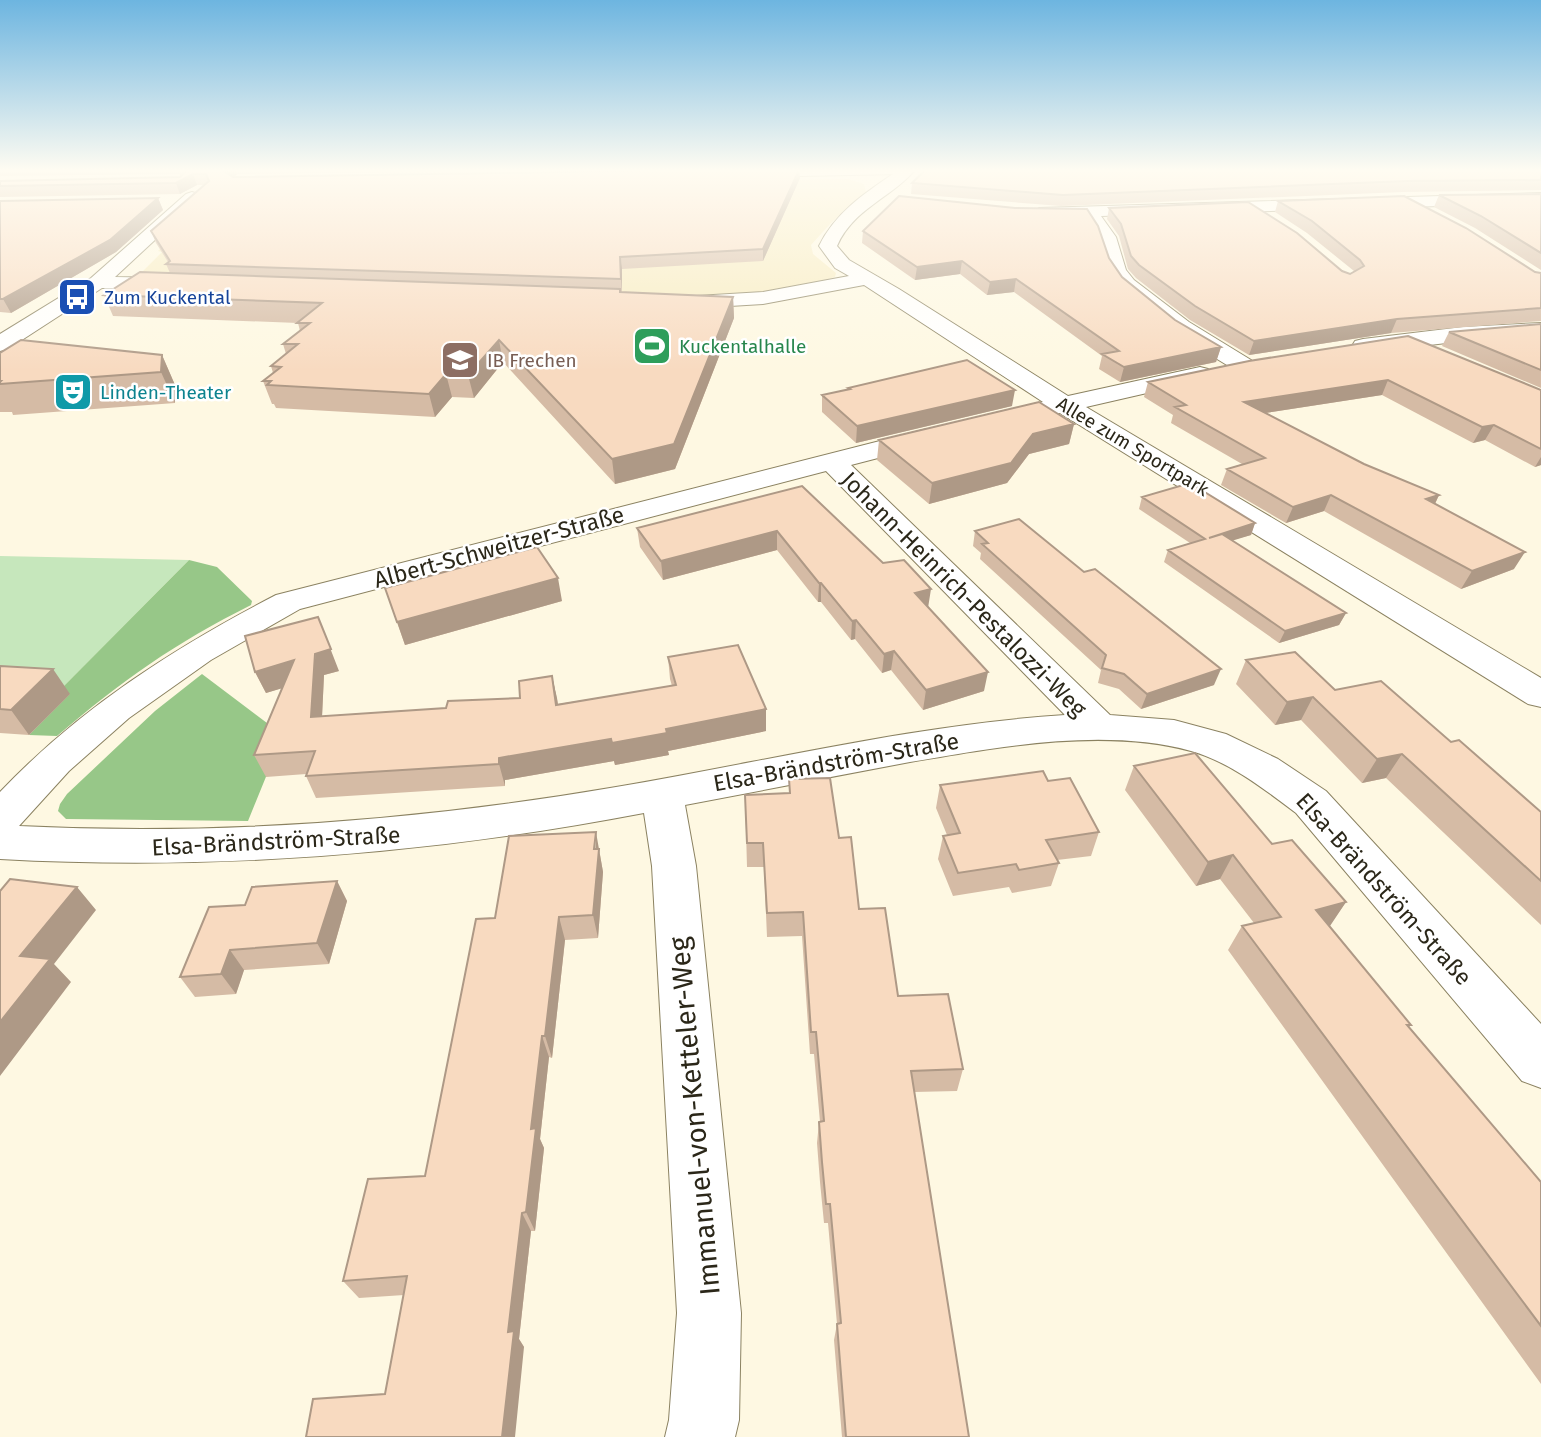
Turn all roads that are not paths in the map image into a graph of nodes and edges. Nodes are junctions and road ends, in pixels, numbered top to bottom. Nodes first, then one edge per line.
1 (142, 237) edge
2 (833, 237) edge
3 (1107, 237) edge
4 (868, 278) junction
5 (98, 282) junction
6 (195, 285) edge
7 (667, 303) edge
8 (1541, 329) edge
9 (1404, 341) junction
10 (0, 344) edge
11 (1343, 349) edge
12 (1440, 356) edge
13 (1268, 361) edge
14 (1243, 365) junction
15 (1063, 404) junction
16 (830, 460) junction
17 (1541, 695) edge
18 (1099, 727) junction
19 (662, 795) junction
20 (0, 819) edge
21 (0, 842) edge
22 (1541, 1063) edge
23 (700, 1437) edge

1 - 5 street
2 - 4 street, Allee zum Sportpark
3 - 14 street
4 - 7 street
4 - 15 street, Allee zum Sportpark
5 - 6 street
5 - 10 street
8 - 9 street
9 - 11 street
9 - 12 street
13 - 14 street, Albert-Schweitzer-Straße
14 - 15 street, Albert-Schweitzer-Straße
15 - 16 street, Albert-Schweitzer-Straße
15 - 17 street, Allee zum Sportpark
16 - 18 street, Johann-Heinrich-Pestalozzi-Weg
16 - 20 street, Albert-Schweitzer-Straße
18 - 19 street, Elsa-Brändström-Straße
18 - 22 street, Elsa-Brändström-Straße
19 - 21 street, Elsa-Brändström-Straße
19 - 23 street, Immanuel-von-Ketteler-Weg

